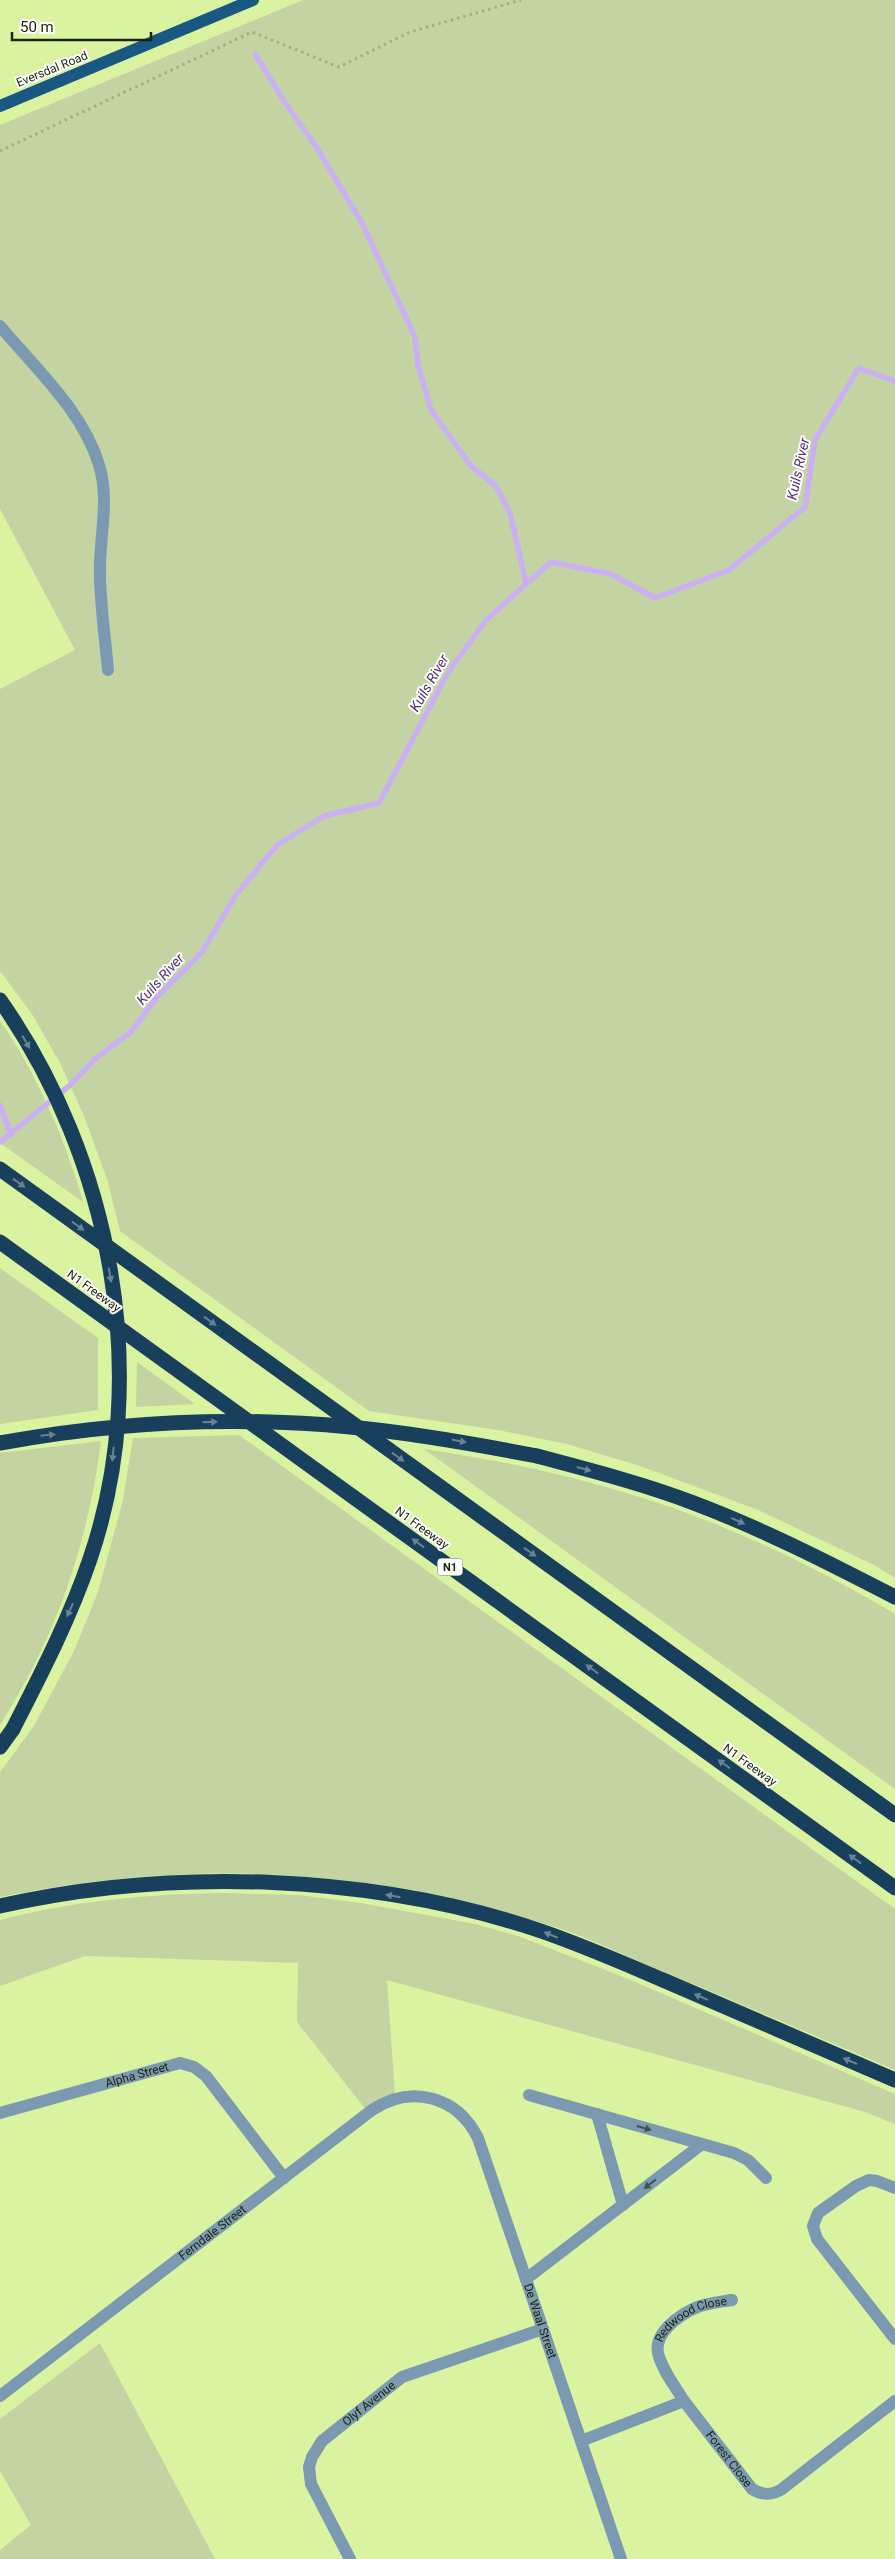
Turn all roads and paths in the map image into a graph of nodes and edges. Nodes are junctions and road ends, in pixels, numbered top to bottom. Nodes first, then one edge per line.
1 (253, 0) edge
2 (521, 0) edge
3 (0, 106) edge
4 (0, 151) edge
5 (0, 326) edge
6 (108, 670) dead end
7 (0, 1000) edge
8 (0, 1169) edge
9 (2, 1244) edge
10 (0, 1443) edge
11 (895, 1597) edge
12 (0, 1747) edge
13 (895, 1815) edge
14 (895, 1888) edge
15 (0, 1906) edge
16 (895, 2080) edge
17 (528, 2095) dead end
18 (435, 2098) joint
19 (0, 2113) edge
20 (597, 2114) junction
21 (702, 2144) junction
22 (284, 2178) junction
23 (766, 2178) dead end
24 (895, 2188) edge
25 (623, 2205) junction
26 (526, 2279) junction
27 (732, 2300) dead end
28 (543, 2329) junction
29 (895, 2339) edge
30 (0, 2396) edge
31 (684, 2401) junction
32 (895, 2401) edge
33 (581, 2441) junction
34 (350, 2559) edge
35 (622, 2559) edge

1 - 3 main road, Eversdal Road
2 - 4 path
5 - 6 street
7 -> 12 highway, bridge
8 -> 13 highway
14 -> 9 highway, N1 Freeway / N1
10 -> 11 highway, bridge
16 -> 15 highway
17 - 20 street
18 - 22 street, Ferndale Street
18 - 26 street, De Waal Street
19 - 22 street, Alpha Street
20 -> 21 street
20 - 25 street
21 - 23 street
21 -> 25 street
22 - 30 street, Ferndale Street
24 - 29 street
25 - 26 street
26 - 28 street, De Waal Street
27 - 31 street, Redwood Close
28 - 33 street, De Waal Street
28 - 34 street, Olyf Avenue
31 - 32 street, Forest Close
31 - 33 street
33 - 35 street, De Waal Street

